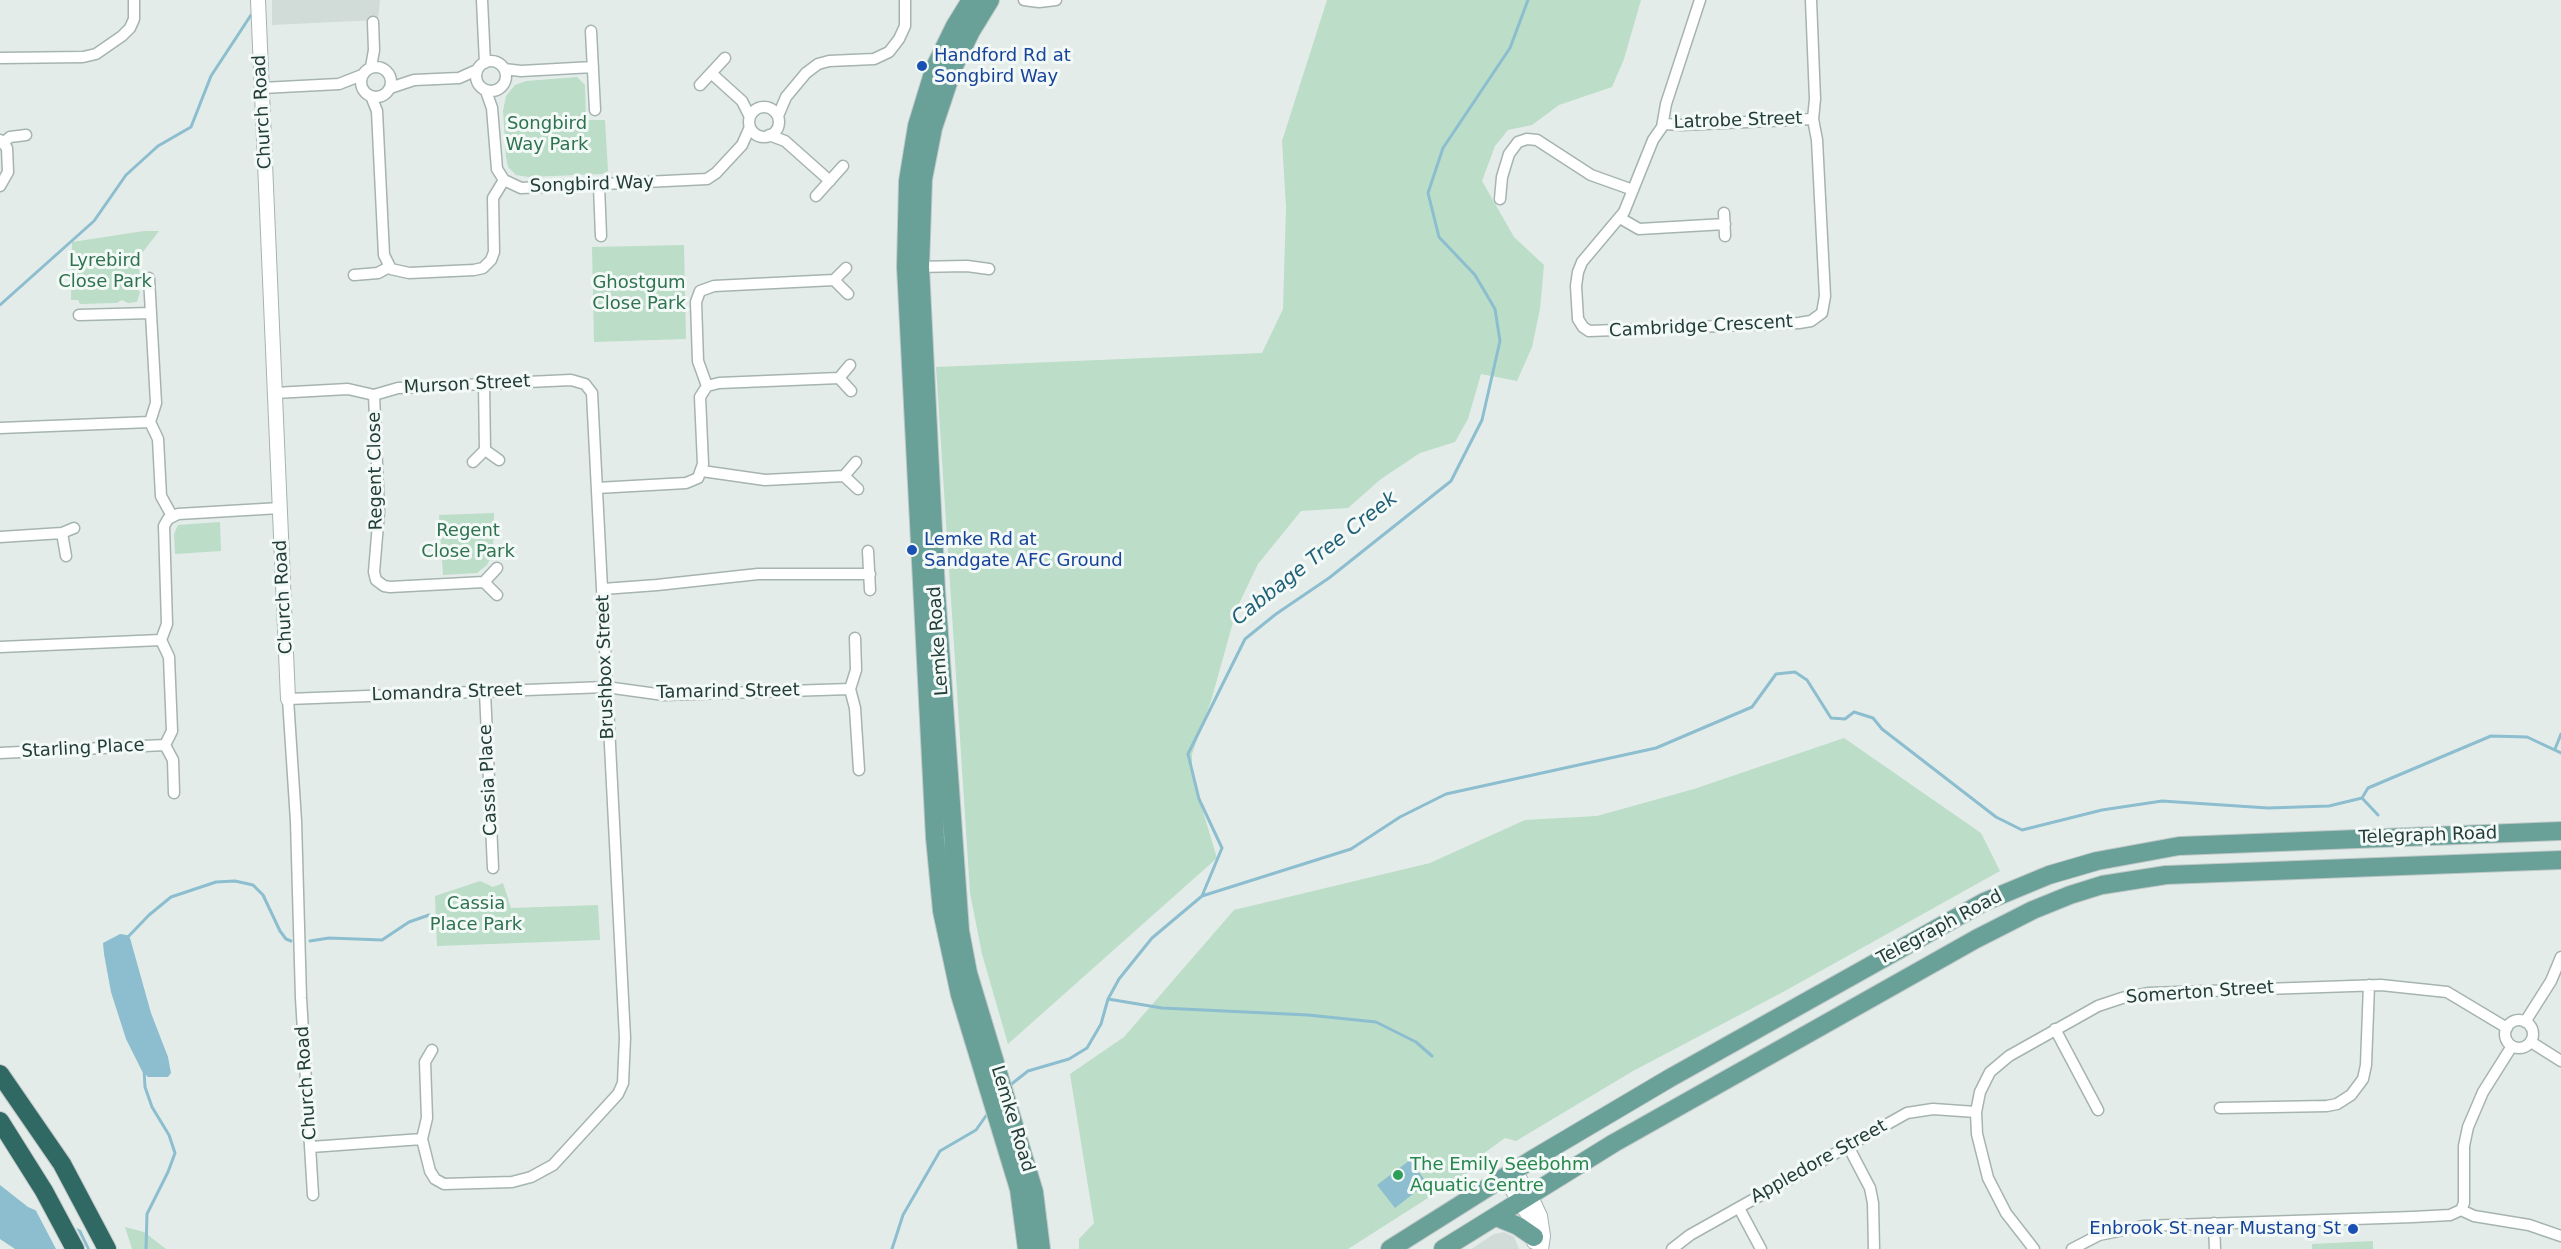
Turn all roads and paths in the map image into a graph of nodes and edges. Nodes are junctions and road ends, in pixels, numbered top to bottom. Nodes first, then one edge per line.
1 (134, 0) edge
2 (258, 0) edge
3 (482, 0) edge
4 (905, 0) edge
5 (971, 0) edge
6 (990, 0) edge
7 (1024, 0) edge
8 (1056, 0) edge
9 (1700, 0) edge
10 (1811, 0) edge
11 (373, 22) dead end
12 (591, 31) dead end
13 (0, 58) edge
14 (725, 58) dead end
15 (485, 65) junction
16 (593, 67) junction
17 (371, 70) junction
18 (711, 73) junction
19 (505, 74) junction
20 (390, 75) junction
21 (459, 78) junction
22 (414, 80) junction
23 (477, 83) junction
24 (339, 84) junction
25 (700, 85) dead end
26 (262, 87) junction
27 (491, 91) junction
28 (376, 92) junction
29 (786, 97) junction
30 (742, 101) junction
31 (763, 108) junction
32 (595, 110) dead end
33 (1813, 119) junction
34 (750, 122) junction
35 (1664, 124) junction
36 (771, 129) junction
37 (26, 135) dead end
38 (2, 141) edge
39 (742, 145) junction
40 (843, 166) dead end
41 (504, 180) junction
42 (830, 181) junction
43 (0, 186) edge
44 (599, 186) junction
45 (1633, 190) junction
46 (816, 196) dead end
47 (1500, 199) dead end
48 (1620, 218) junction
49 (601, 236) dead end
50 (1725, 236) dead end
51 (389, 267) junction
52 (846, 267) dead end
53 (913, 267) junction
54 (989, 269) dead end
55 (354, 275) dead end
56 (149, 278) dead end
57 (834, 280) junction
58 (848, 294) dead end
59 (150, 313) junction
60 (79, 315) dead end
61 (850, 366) dead end
62 (839, 378) junction
63 (484, 383) junction
64 (588, 386) joint
65 (707, 386) junction
66 (851, 391) dead end
67 (275, 393) junction
68 (374, 395) junction
69 (150, 422) junction
70 (0, 428) edge
71 (485, 450) junction
72 (499, 460) dead end
73 (473, 462) dead end
74 (856, 462) dead end
75 (702, 471) junction
76 (844, 476) junction
77 (597, 488) junction
78 (858, 489) dead end
79 (280, 508) junction
80 (171, 516) junction
81 (74, 528) dead end
82 (62, 533) junction
83 (0, 537) edge
84 (868, 551) dead end
85 (66, 556) dead end
86 (497, 568) dead end
87 (870, 574) junction
88 (484, 582) junction
89 (603, 589) junction
90 (870, 590) dead end
91 (497, 596) dead end
92 (855, 638) dead end
93 (160, 640) junction
94 (0, 648) edge
95 (606, 687) junction
96 (850, 689) junction
97 (485, 692) junction
98 (288, 699) junction
99 (165, 745) junction
100 (0, 753) edge
101 (859, 770) dead end
102 (174, 794) dead end
103 (2561, 831) edge
104 (2561, 860) edge
105 (493, 868) dead end
106 (2561, 957) edge
107 (2369, 985) junction
108 (2525, 1022) junction
109 (2507, 1028) junction
110 (2055, 1029) junction
111 (2531, 1042) junction
112 (2512, 1046) junction
113 (432, 1050) dead end
114 (2561, 1060) edge
115 (0, 1074) edge
116 (2220, 1108) dead end
117 (2098, 1110) dead end
118 (1976, 1112) junction
119 (0, 1121) edge
120 (422, 1139) junction
121 (1848, 1146) junction
122 (311, 1148) junction
123 (1019, 1164) junction
124 (1509, 1174) junction
125 (313, 1194) dead end
126 (1525, 1198) junction
127 (1739, 1208) junction
128 (2461, 1210) junction
129 (1496, 1217) junction
130 (2214, 1223) junction
131 (2561, 1236) edge
132 (1537, 1245) edge
133 (75, 1249) edge
134 (107, 1249) edge
135 (1027, 1249) edge
136 (1041, 1249) edge
137 (1390, 1249) edge
138 (1443, 1249) edge
139 (1672, 1249) edge
140 (1761, 1249) edge
141 (1874, 1249) edge
142 (2034, 1249) edge
143 (2072, 1249) edge
144 (2215, 1249) edge

1 - 13 street
2 - 26 street, Church Road
3 - 15 street
4 - 29 street
5 - 53 main road, Lemke Road
6 - 53 main road, Lemke Road
7 - 8 street
9 - 35 street, Cambridge Crescent
10 - 33 street, Cambridge Crescent
11 - 17 street
12 - 16 street
14 - 18 street
15 - 19 street
15 - 21 street
15 - 23 street
16 - 19 street
16 - 32 street
17 - 20 street
17 - 24 street
17 - 28 street
18 - 25 street
18 - 30 street
19 - 27 street
20 - 22 street
20 - 28 street
21 - 22 street
21 - 23 street
22 - 28 street
23 - 27 street
24 - 26 street
24 - 28 street
26 - 67 street, Church Road
27 - 41 street, Songbird Way
28 - 51 street
29 - 31 street
29 - 36 street
30 - 31 street
30 - 34 street
31 - 34 street
31 - 36 street
33 - 35 street, Latrobe Street
33 - 48 street, Cambridge Crescent
34 - 36 street
34 - 39 street, Songbird Way
35 - 45 street, Cambridge Crescent
36 - 39 street, Songbird Way
36 - 42 street
37 - 38 street
38 - 43 street
39 - 44 street, Songbird Way
40 - 42 street
41 - 44 street, Songbird Way
41 - 51 street
42 - 46 street
44 - 49 street
45 - 47 street
45 - 48 street, Cambridge Crescent
48 - 50 street
51 - 55 street
52 - 57 street
53 - 54 street
53 - 123 main road, Lemke Road
56 - 59 street
57 - 58 street
57 - 65 street
59 - 60 street
59 - 69 street
61 - 62 street
62 - 65 street
62 - 66 street
63 - 64 street, Murson Street
63 - 68 street, Murson Street
63 - 71 street
64 - 77 street, Brushbox Street
65 - 75 street
67 - 68 street, Murson Street
67 - 79 street, Church Road
68 - 88 street, Regent Close
69 - 70 street
69 - 80 street
71 - 72 street
71 - 73 street
74 - 76 street
75 - 76 street
75 - 77 street
76 - 78 street
77 - 89 street, Brushbox Street
79 - 80 street
79 - 98 street, Church Road
80 - 93 street
81 - 82 street
82 - 83 street
82 - 85 street
84 - 87 street
86 - 88 street
87 - 89 street
87 - 90 street
88 - 91 street
89 - 95 street, Brushbox Street
92 - 96 street
93 - 94 street
93 - 99 street
95 - 96 street, Tamarind Street
95 - 97 street, Lomandra Street
95 - 120 street, Brushbox Street
96 - 101 street
97 - 98 street, Lomandra Street
97 - 105 street, Cassia Place
98 - 122 street, Church Road
99 - 100 street, Starling Place
99 - 102 street
103 - 124 main road, Telegraph Road
104 - 126 main road, Telegraph Road
106 - 108 street
107 - 109 street, Somerton Street
107 - 110 street, Somerton Street
107 - 116 street
108 - 109 street
108 - 111 street
109 - 112 street
110 - 117 street
110 - 118 street, Somerton Street
111 - 112 street
111 - 114 street
112 - 128 street
113 - 120 street
115 - 134 highway
118 - 121 street, Appledore Street
118 - 142 street, Somerton Street
119 - 133 highway
120 - 122 street
121 - 127 street, Appledore Street
121 - 141 street
122 - 125 street, Church Road
123 - 135 main road, Lemke Road
123 - 136 main road, Lemke Road
124 - 126 street
124 - 137 main road, Telegraph Road
126 - 129 main road, Telegraph Road
126 - 132 street
127 - 139 street, Appledore Street
127 - 140 street
128 - 130 street
128 - 131 street
129 - 132 main road
129 - 138 main road, Telegraph Road
130 - 143 street
130 - 144 street

